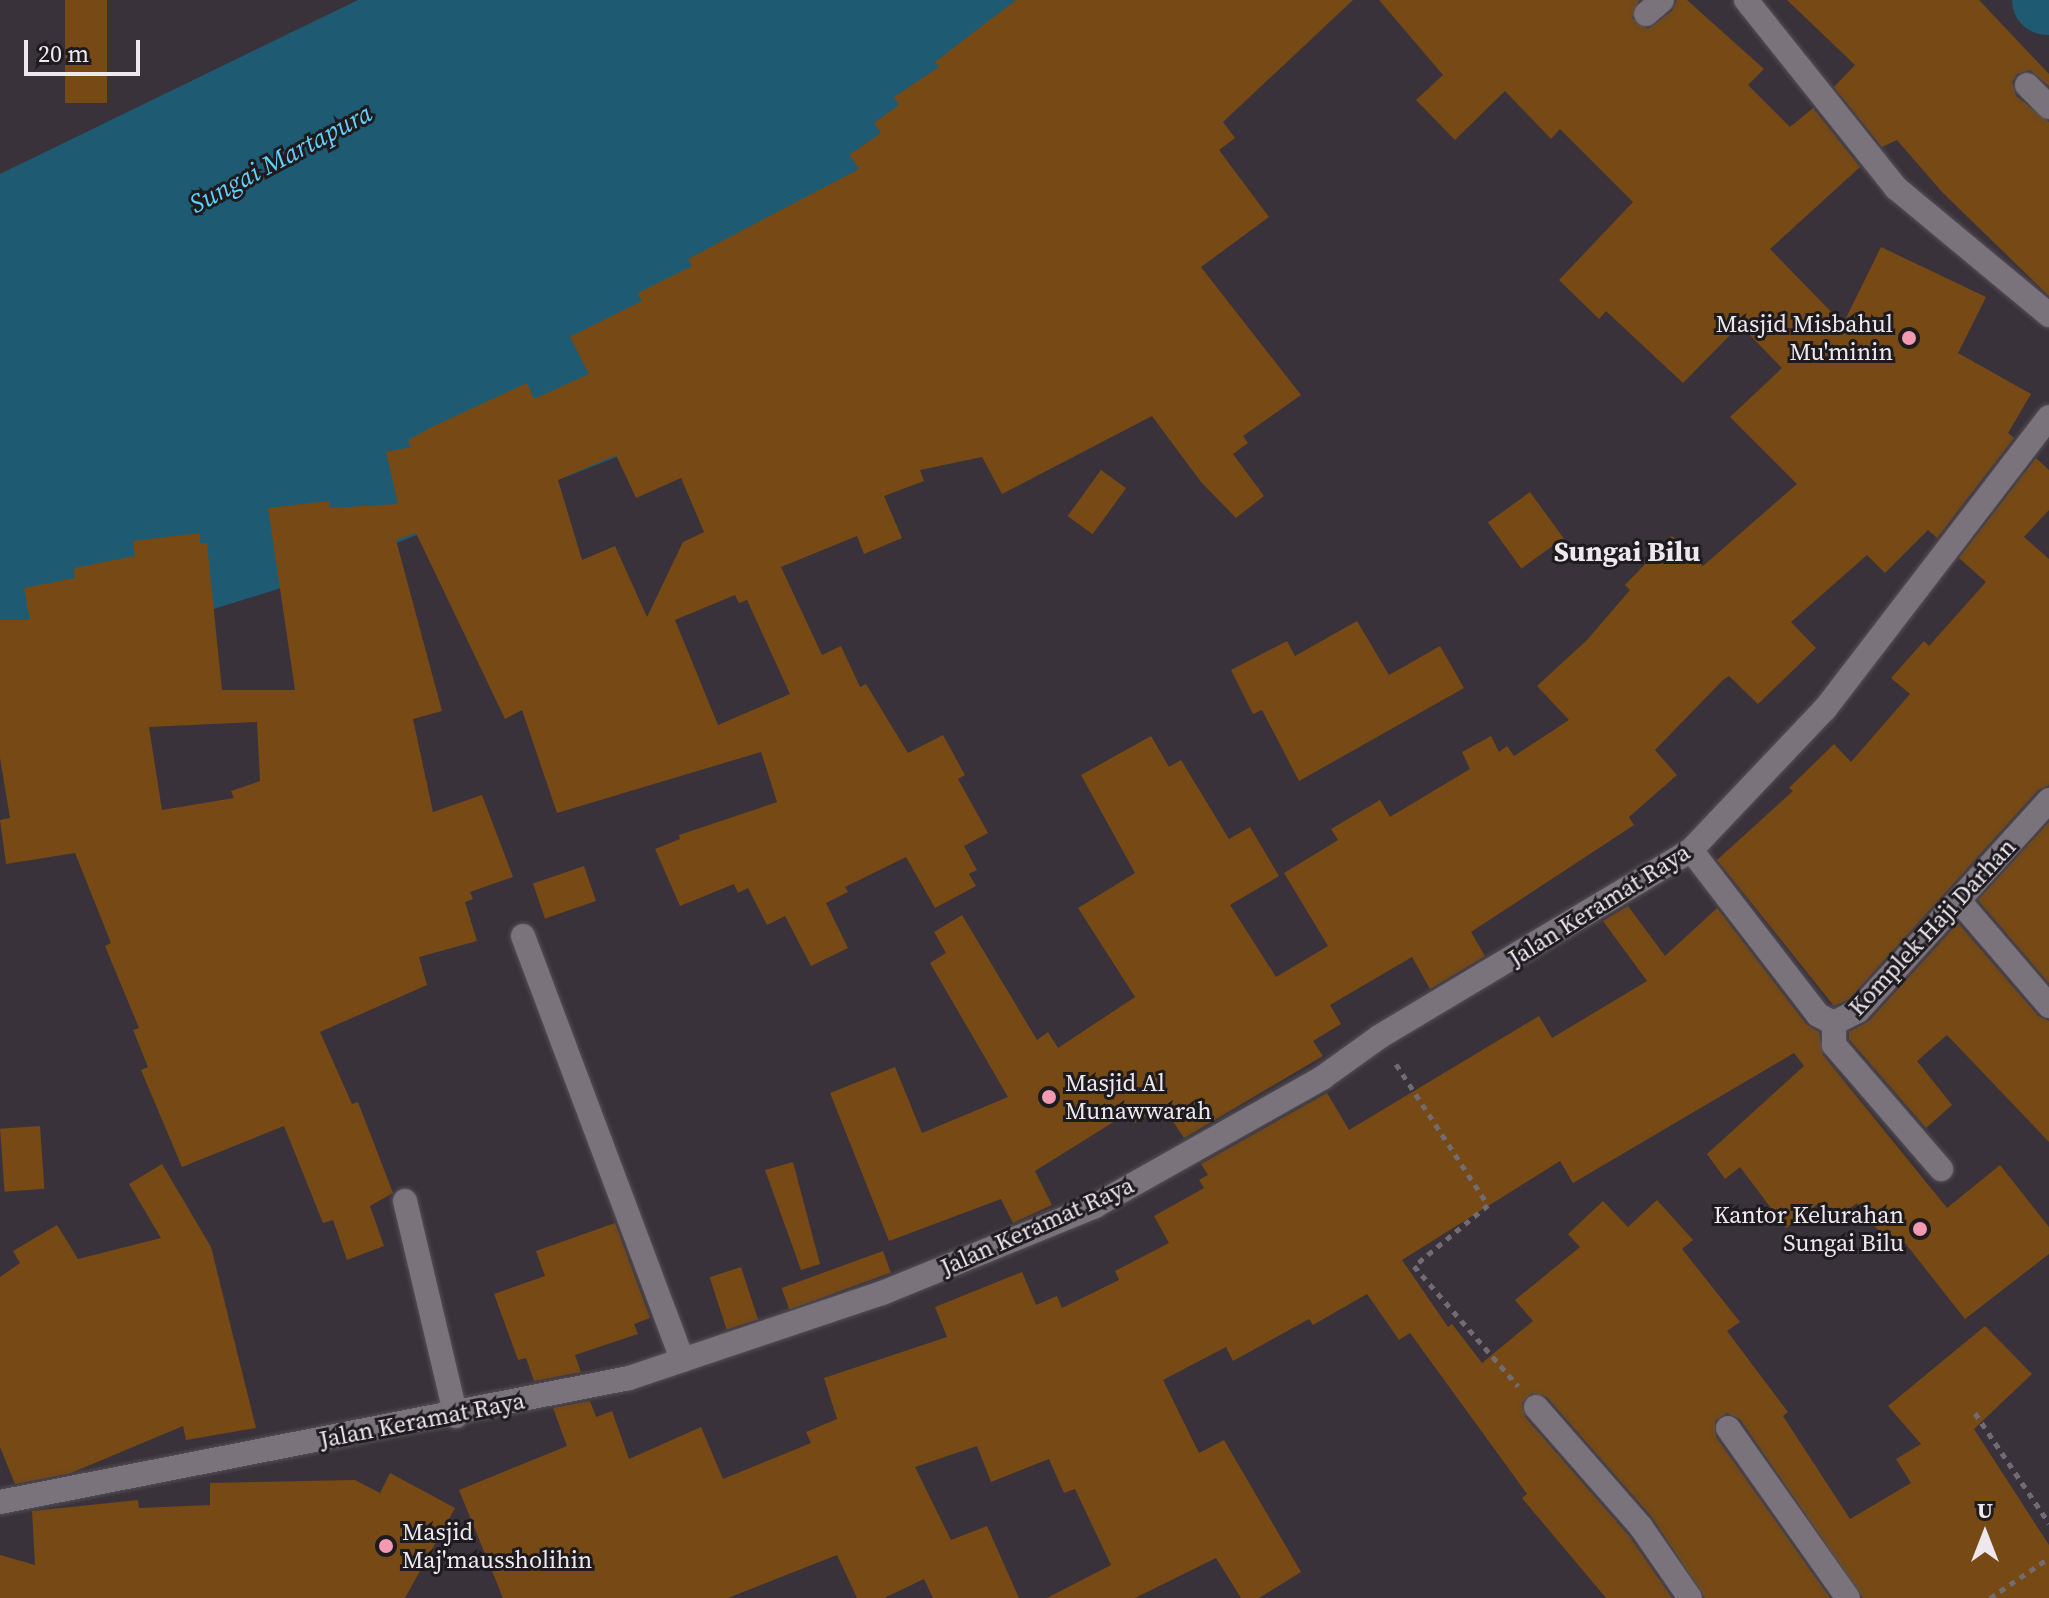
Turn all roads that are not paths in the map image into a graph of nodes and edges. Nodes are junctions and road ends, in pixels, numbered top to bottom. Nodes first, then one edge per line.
1 (1746, 0) edge
2 (2027, 85) dead end
3 (2049, 107) edge
4 (2049, 315) edge
5 (2049, 417) edge
6 (2040, 448) edge
7 (2049, 800) edge
8 (1691, 850) junction
9 (1960, 902) junction
10 (523, 936) dead end
11 (2049, 1006) edge
12 (1834, 1023) junction
13 (1941, 1169) dead end
14 (405, 1201) dead end
15 (682, 1360) junction
16 (1536, 1407) road end
17 (456, 1416) junction
18 (1728, 1428) dead end
19 (0, 1502) edge
20 (1690, 1598) edge
21 (1848, 1598) edge

1 - 4 street
2 - 3 street
5 - 6 street, Jalan Keramat Raya
6 - 8 street, Jalan Keramat Raya
7 - 9 street, Komplek Haji Darhan
8 - 12 street, Komplek Haji Darhan
8 - 15 street, Jalan Keramat Raya
9 - 11 street
9 - 12 street, Komplek Haji Darhan
10 - 15 street
12 - 13 street
14 - 17 street
15 - 17 street, Jalan Keramat Raya
16 - 20 street
17 - 19 street, Jalan Keramat Raya
18 - 21 street

